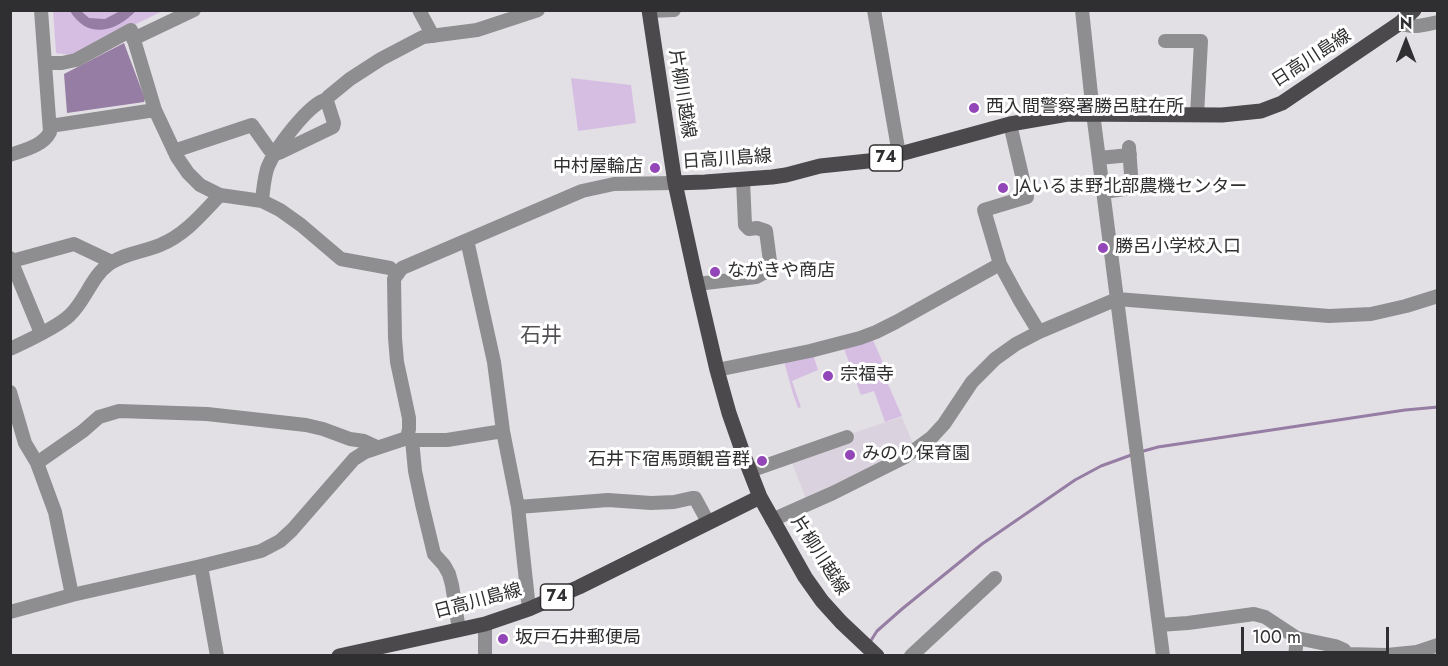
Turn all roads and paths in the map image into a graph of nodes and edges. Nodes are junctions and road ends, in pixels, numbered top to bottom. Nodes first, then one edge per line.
1 (41, 10) edge
2 (170, 10) edge
3 (194, 10) edge
4 (419, 10) edge
5 (538, 10) edge
6 (674, 10) edge
7 (874, 10) edge
8 (1082, 10) edge
9 (1414, 10) edge
10 (649, 11) edge
11 (1437, 22) edge
12 (1400, 23) junction
13 (132, 34) junction
14 (433, 36) junction
15 (1165, 41) dead end
16 (45, 63) junction
17 (327, 99) junction
18 (155, 110) junction
19 (1093, 113) junction
20 (1197, 115) junction
21 (1010, 124) junction
22 (50, 126) junction
23 (174, 151) junction
24 (275, 154) junction
25 (899, 154) junction
26 (10, 155) edge
27 (1099, 158) junction
28 (743, 180) junction
29 (675, 183) junction
30 (1103, 192) junction
31 (220, 195) junction
32 (262, 201) junction
33 (467, 240) junction
34 (11, 260) edge
35 (112, 262) junction
36 (1000, 264) junction
37 (397, 274) junction
38 (697, 284) junction
39 (1437, 296) edge
40 (1117, 299) junction
41 (1039, 332) junction
42 (41, 333) junction
43 (10, 349) edge
44 (717, 370) junction
45 (10, 392) edge
46 (504, 431) junction
47 (847, 437) dead end
48 (409, 439) junction
49 (377, 447) junction
50 (37, 463) junction
51 (750, 471) junction
52 (760, 497) junction
53 (518, 507) junction
54 (772, 520) junction
55 (708, 522) junction
56 (201, 566) junction
57 (995, 578) dead end
58 (72, 595) junction
59 (529, 609) junction
60 (10, 612) edge
61 (485, 624) junction
62 (1159, 625) junction
63 (459, 630) junction
64 (1297, 638) junction
65 (1437, 645) edge
66 (870, 649) edge
67 (217, 656) edge
68 (339, 656) edge
69 (485, 656) edge
70 (911, 656) edge
71 (1162, 656) edge
72 (1295, 656) edge

1 - 16 street
2 - 13 street
3 - 13 street
4 - 14 street
5 - 14 street
6 - 10 street
7 - 25 street
8 - 19 street
9 - 12 main road, 日高川島線 / 74
10 - 29 main road, 片柳川越線
11 - 12 street
12 - 20 main road, 日高川島線 / 74
13 - 16 street
13 - 18 street
14 - 17 street
15 - 20 street
16 - 22 street
17 - 24 street
17 - 24 street
18 - 22 street
18 - 23 street
19 - 20 main road, 日高川島線 / 74
19 - 21 main road, 日高川島線 / 74
19 - 27 street
21 - 25 main road, 日高川島線 / 74
21 - 36 street
22 - 26 street
23 - 24 street
23 - 31 street
24 - 32 street
25 - 28 main road, 日高川島線 / 74
27 - 30 street
27 - 30 street
28 - 29 main road, 日高川島線 / 74
28 - 38 street
29 - 33 street
29 - 38 main road, 日高川島線
30 - 40 street
31 - 32 street
31 - 35 street
32 - 37 street
33 - 37 street
33 - 46 street
34 - 35 street
34 - 42 street
35 - 42 street
36 - 41 street
36 - 44 street
37 - 48 street
38 - 44 main road, 日高川島線
39 - 40 street
40 - 41 street
40 - 62 street
41 - 54 street
42 - 43 street
44 - 51 main road, 日高川島線
45 - 50 street
46 - 48 street
46 - 53 street
47 - 51 street
48 - 49 street
48 - 63 street
49 - 50 street
49 - 56 street
50 - 58 street
51 - 52 main road, 日高川島線
52 - 54 main road, 片柳川越線
52 - 55 main road, 日高川島線 / 74
53 - 55 street
53 - 59 street
54 - 66 main road, 片柳川越線
55 - 59 main road, 日高川島線 / 74
56 - 58 street
56 - 67 street
57 - 70 street
58 - 60 street
59 - 61 main road, 日高川島線 / 74
61 - 63 main road, 日高川島線 / 74
61 - 69 street
62 - 64 street
62 - 71 street
63 - 68 main road, 日高川島線 / 74
64 - 65 street
64 - 72 street

